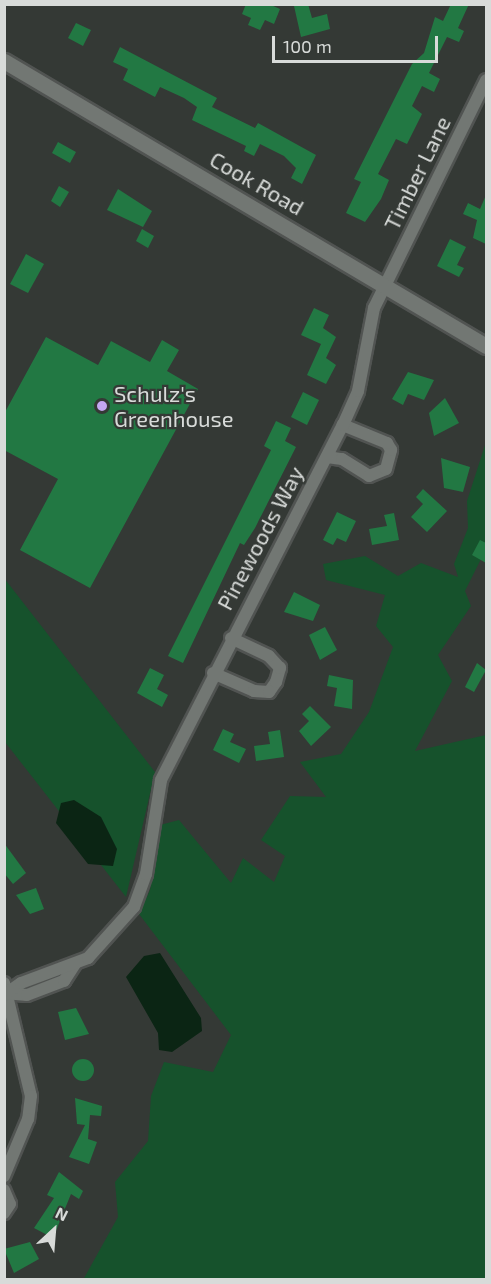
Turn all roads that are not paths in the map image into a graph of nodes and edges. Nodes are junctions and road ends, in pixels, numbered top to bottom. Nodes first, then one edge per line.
1 (4, 61) edge
2 (486, 80) edge
3 (385, 285) junction
4 (486, 346) edge
5 (343, 425) junction
6 (327, 457) junction
7 (231, 638) junction
8 (213, 673) junction
9 (5, 991) edge
10 (4, 1176) edge
11 (4, 1190) edge
12 (4, 1213) edge

1 - 3 street, Cook Road
2 - 3 street, Timber Lane
3 - 4 street, Cook Road
3 - 5 street, Pinewoods Way
5 - 6 street, Pinewoods Way
5 - 6 street, Pinewoods Way
6 - 7 street, Pinewoods Way
7 - 8 street, Pinewoods Way
7 - 8 street, Pinewoods Way
8 - 9 street, Pinewoods Way
9 - 10 street
11 - 12 street

